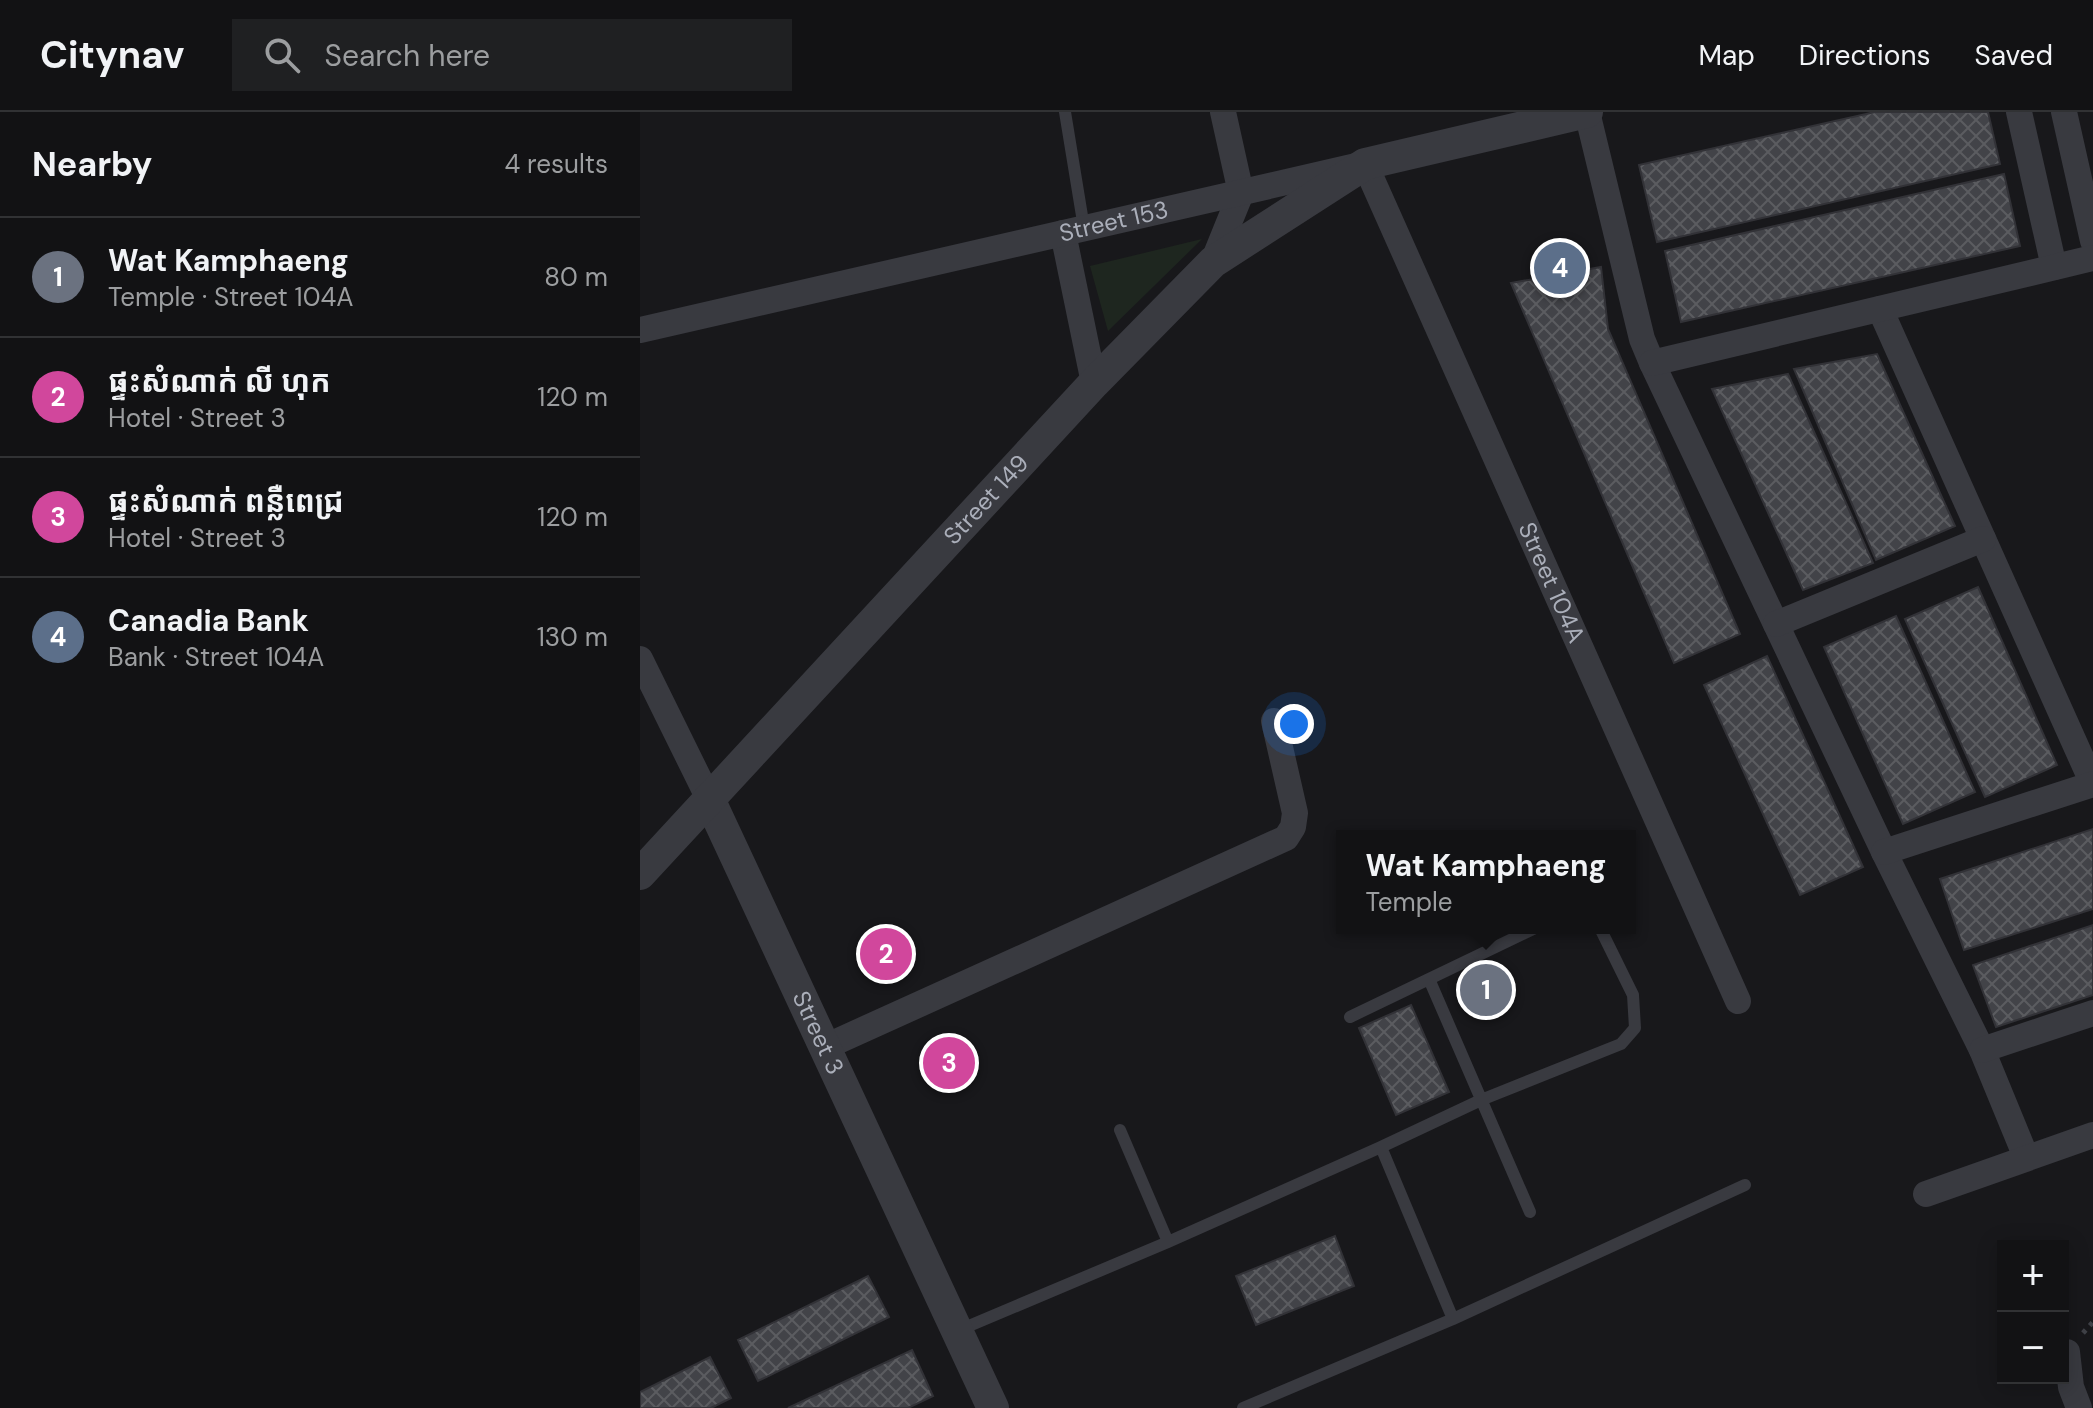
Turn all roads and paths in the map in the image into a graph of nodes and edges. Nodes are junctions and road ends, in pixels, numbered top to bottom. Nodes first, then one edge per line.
1 (1065, 112) edge
2 (1223, 112) edge
3 (1587, 112) edge
4 (2019, 112) edge
5 (2064, 112) edge
6 (1365, 164) junction
7 (1241, 193) junction
8 (1073, 230) junction
9 (2093, 241) edge
10 (2093, 258) edge
11 (1213, 262) junction
12 (2054, 267) junction
13 (1880, 309) junction
14 (640, 330) edge
15 (1652, 363) junction
16 (1094, 383) junction
17 (1983, 539) junction
18 (1776, 624) junction
19 (640, 659) edge
20 (1274, 721) dead end
21 (2093, 784) edge
22 (709, 799) junction
23 (1884, 852) junction
24 (640, 874) edge
25 (1523, 934) edge
26 (1603, 934) edge
27 (1429, 979) junction
28 (1738, 1001) dead end
29 (2093, 1013) edge
30 (1350, 1017) dead end
31 (825, 1047) junction
32 (1982, 1050) junction
33 (1481, 1100) junction
34 (1120, 1130) dead end
35 (2093, 1135) edge
36 (1381, 1147) junction
37 (2026, 1157) junction
38 (1745, 1185) dead end
39 (1926, 1194) dead end
40 (1530, 1212) dead end
41 (1168, 1242) junction
42 (1453, 1319) junction
43 (957, 1331) junction
44 (2069, 1370) edge
45 (993, 1408) edge
46 (1243, 1408) edge
47 (2079, 1408) edge

1 - 8 lane
2 - 7 street
3 - 6 street, Street 153
3 - 15 street
4 - 12 street
5 - 9 street
6 - 7 street, Street 153
6 - 11 street, Street 149
6 - 28 street, Street 104A
7 - 8 street, Street 153
7 - 11 street
8 - 14 street, Street 153
8 - 16 street
10 - 12 street
11 - 16 street, Street 149
12 - 13 street
13 - 15 street
13 - 17 street
15 - 18 street
16 - 22 street, Street 149
17 - 18 street
17 - 21 street
18 - 23 street
19 - 22 street, Street 3
20 - 31 street
21 - 23 street
22 - 24 street, Street 149
22 - 31 street, Street 3
23 - 32 street
25 - 27 lane
26 - 33 lane
27 - 30 lane
27 - 33 lane
29 - 32 street
31 - 43 street, Street 3
32 - 37 street
33 - 36 lane
33 - 40 lane
34 - 41 lane
35 - 37 street
36 - 41 lane
36 - 42 lane
37 - 39 street
38 - 42 lane
41 - 43 lane
42 - 46 lane
43 - 45 street, Street 3
44 - 47 street

